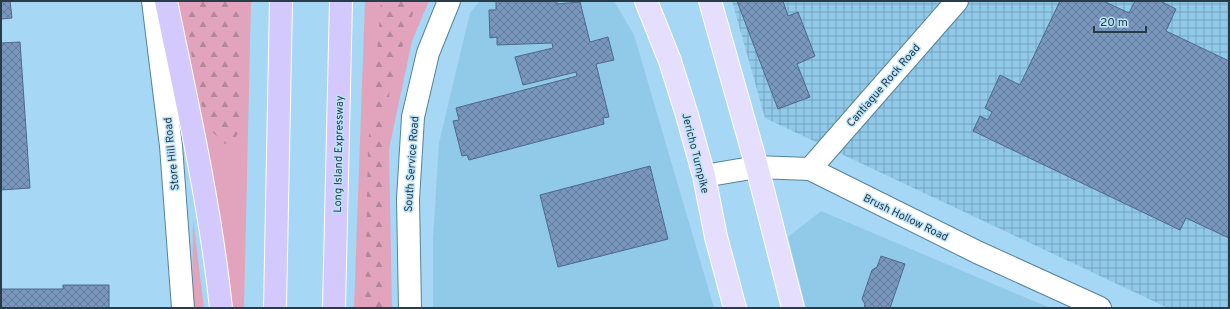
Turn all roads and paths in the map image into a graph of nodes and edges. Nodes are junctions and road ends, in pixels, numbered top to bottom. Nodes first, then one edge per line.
1 (153, 1) edge
2 (166, 1) edge
3 (281, 1) edge
4 (341, 1) edge
5 (449, 1) edge
6 (646, 1) edge
7 (710, 1) edge
8 (957, 1) edge
9 (757, 167) junction
10 (810, 169) junction
11 (704, 176) junction
12 (183, 308) edge
13 (221, 308) edge
14 (275, 308) edge
15 (334, 308) edge
16 (410, 308) edge
17 (735, 308) edge
18 (793, 308) edge
19 (1100, 308) edge

1 - 12 main road, Store Hill Road
2 - 13 highway
3 - 14 highway
4 - 15 highway, Long Island Expressway
5 - 16 main road, South Service Road
6 - 11 main road, Jericho Turnpike
7 - 9 main road
8 - 10 main road, Cantiague Rock Road
9 - 10 main road, Brush Hollow Road
9 - 11 main road, Brush Hollow Road
9 - 18 main road
10 - 19 main road, Brush Hollow Road
11 - 17 main road, Jericho Turnpike

